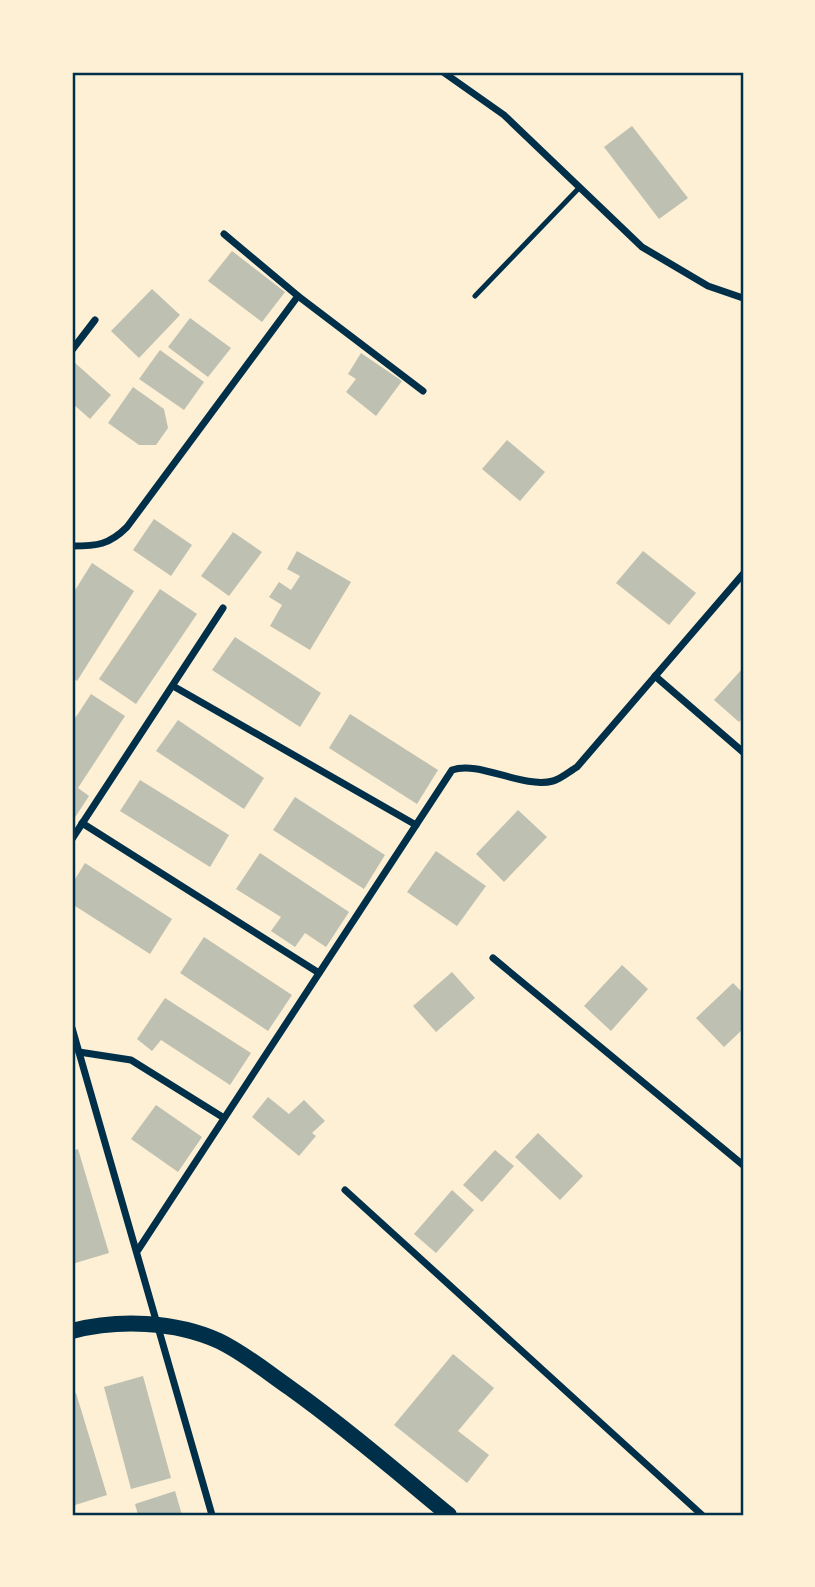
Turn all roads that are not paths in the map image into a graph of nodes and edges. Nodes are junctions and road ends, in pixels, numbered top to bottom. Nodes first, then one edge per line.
1 (443, 72) edge
2 (580, 187) junction
3 (224, 234) dead end
4 (298, 296) junction
5 (475, 296) dead end
6 (743, 298) edge
7 (95, 320) dead end
8 (72, 350) edge
9 (423, 391) dead end
10 (72, 546) edge
11 (743, 573) edge
12 (223, 608) dead end
13 (655, 676) junction
14 (173, 686) junction
15 (743, 752) edge
16 (82, 823) junction
17 (416, 825) junction
18 (72, 839) edge
19 (493, 958) dead end
20 (319, 972) junction
21 (72, 1028) edge
22 (79, 1052) junction
23 (224, 1118) junction
24 (743, 1165) edge
25 (345, 1189) dead end
26 (138, 1250) junction
27 (156, 1324) junction
28 (72, 1331) edge
29 (212, 1515) edge
30 (449, 1515) edge
31 (702, 1515) edge

1 - 2 street
2 - 5 lane
2 - 6 street
3 - 4 street
4 - 9 street
4 - 10 street
7 - 8 street
11 - 13 street
12 - 14 street
13 - 15 street
13 - 17 street
14 - 16 street
14 - 17 street
16 - 18 street
16 - 20 street
17 - 20 street
19 - 24 street
20 - 23 street
21 - 22 street
22 - 23 street
22 - 26 street
23 - 26 street
25 - 31 street
26 - 27 street
27 - 28 main road
27 - 29 street
27 - 30 main road

